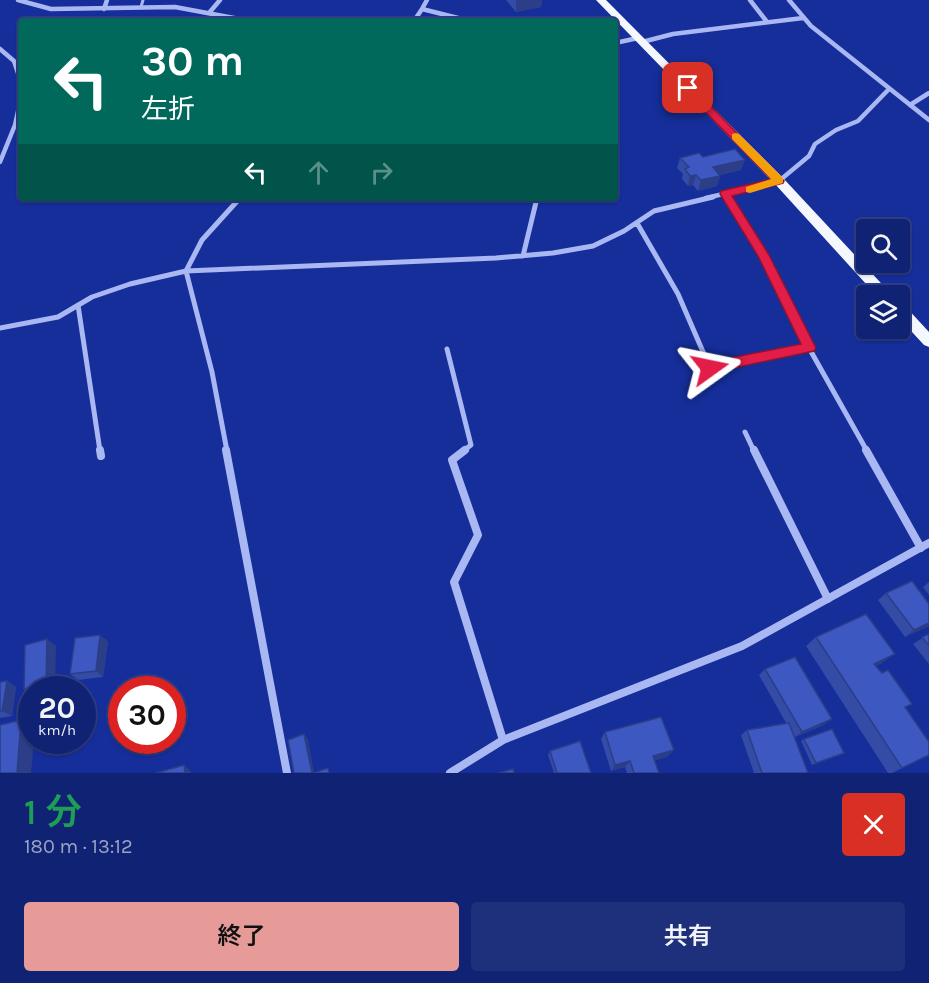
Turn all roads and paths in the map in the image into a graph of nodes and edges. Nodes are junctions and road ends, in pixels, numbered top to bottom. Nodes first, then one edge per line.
1 (18, 0) edge
2 (107, 0) edge
3 (143, 0) edge
4 (220, 0) edge
5 (427, 0) edge
6 (601, 0) edge
7 (750, 0) edge
8 (789, 0) edge
9 (141, 7) junction
10 (104, 9) junction
11 (422, 9) junction
12 (209, 13) junction
13 (235, 18) edge
14 (416, 18) edge
15 (458, 18) edge
16 (803, 18) junction
17 (767, 22) junction
18 (640, 40) junction
19 (618, 43) edge
20 (0, 49) edge
21 (18, 73) edge
22 (889, 89) junction
23 (929, 93) edge
24 (910, 105) junction
25 (18, 112) edge
26 (929, 120) edge
27 (2, 151) edge
28 (0, 162) edge
29 (779, 181) junction
30 (725, 194) junction
31 (237, 201) edge
32 (536, 201) edge
33 (637, 222) junction
34 (523, 256) junction
35 (186, 271) junction
36 (876, 285) edge
37 (78, 305) junction
38 (910, 321) edge
39 (0, 328) edge
40 (929, 341) edge
41 (809, 348) junction
42 (447, 349) dead end
43 (745, 432) dead end
44 (101, 456) dead end
45 (929, 543) edge
46 (921, 548) junction
47 (828, 599) junction
48 (503, 740) junction
49 (288, 773) edge
50 (450, 773) edge

1 - 10 street
2 - 10 street
3 - 9 lane
4 - 12 street
5 - 11 street
6 - 18 main road
7 - 17 street
8 - 16 street
9 - 10 street
9 - 12 street
11 - 14 street
11 - 15 street
12 - 13 street
16 - 17 street
16 - 22 street
17 - 18 street
18 - 19 street
18 - 29 main road
20 - 21 street
22 - 24 street
22 - 29 street
23 - 24 street
24 - 26 street
25 - 27 street
27 - 28 street
29 - 30 street
29 - 36 main road
30 - 33 street
30 - 41 street
31 - 35 street
32 - 34 street
33 - 34 street
33 - 41 street
34 - 35 street
35 - 37 street
35 - 49 street
37 - 39 street
37 - 44 street
38 - 40 main road
41 - 46 street
42 - 48 street
43 - 47 street
45 - 46 street
46 - 47 street
47 - 48 street
48 - 50 street

